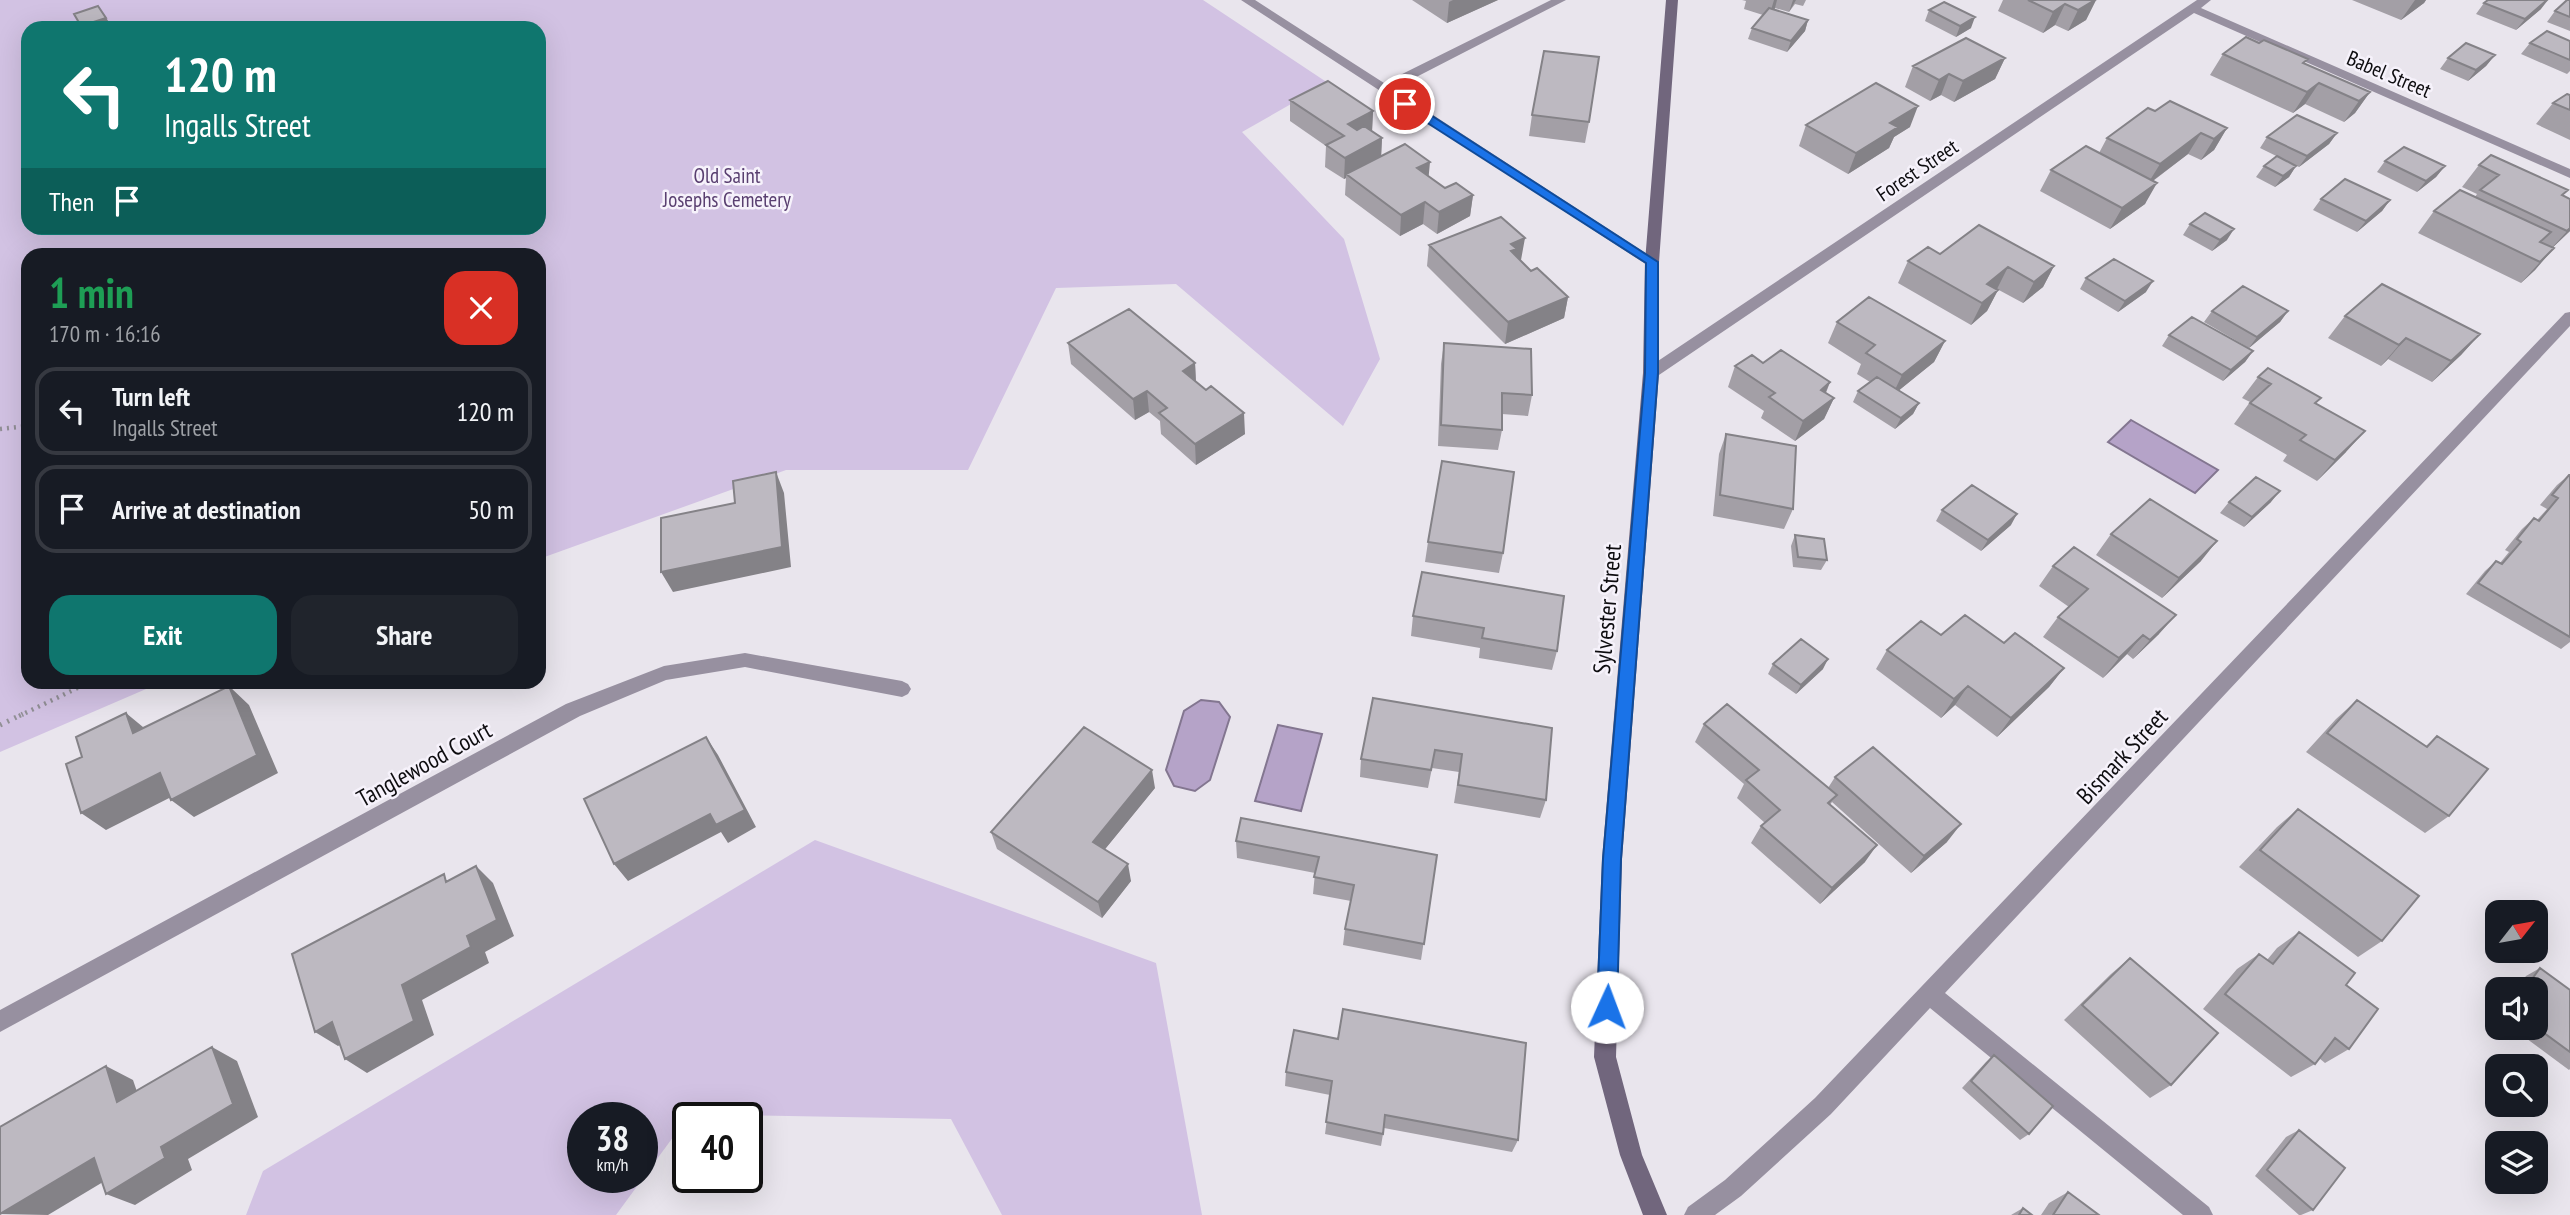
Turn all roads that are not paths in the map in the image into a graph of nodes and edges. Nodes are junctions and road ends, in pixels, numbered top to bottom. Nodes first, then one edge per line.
1 (1247, 0) edge
2 (1560, 0) edge
3 (1672, 0) edge
4 (2205, 0) edge
5 (2192, 8) junction
6 (1382, 89) junction
7 (2570, 174) edge
8 (1652, 262) junction
9 (2570, 317) edge
10 (1651, 373) junction
11 (902, 689) dead end
12 (1930, 993) junction
13 (0, 1023) edge
14 (1655, 1215) edge
15 (1696, 1215) edge
16 (2201, 1215) edge

1 - 6 street
2 - 6 street
3 - 8 street, Sylvester Street
4 - 5 street, Forest Street
5 - 7 street, Babel Street
5 - 10 street, Forest Street
6 - 8 street
8 - 10 street, Sylvester Street
9 - 12 street, Bismark Street
10 - 14 street, Sylvester Street
11 - 13 street, Tanglewood Court
12 - 15 street, Bismark Street
12 - 16 street

